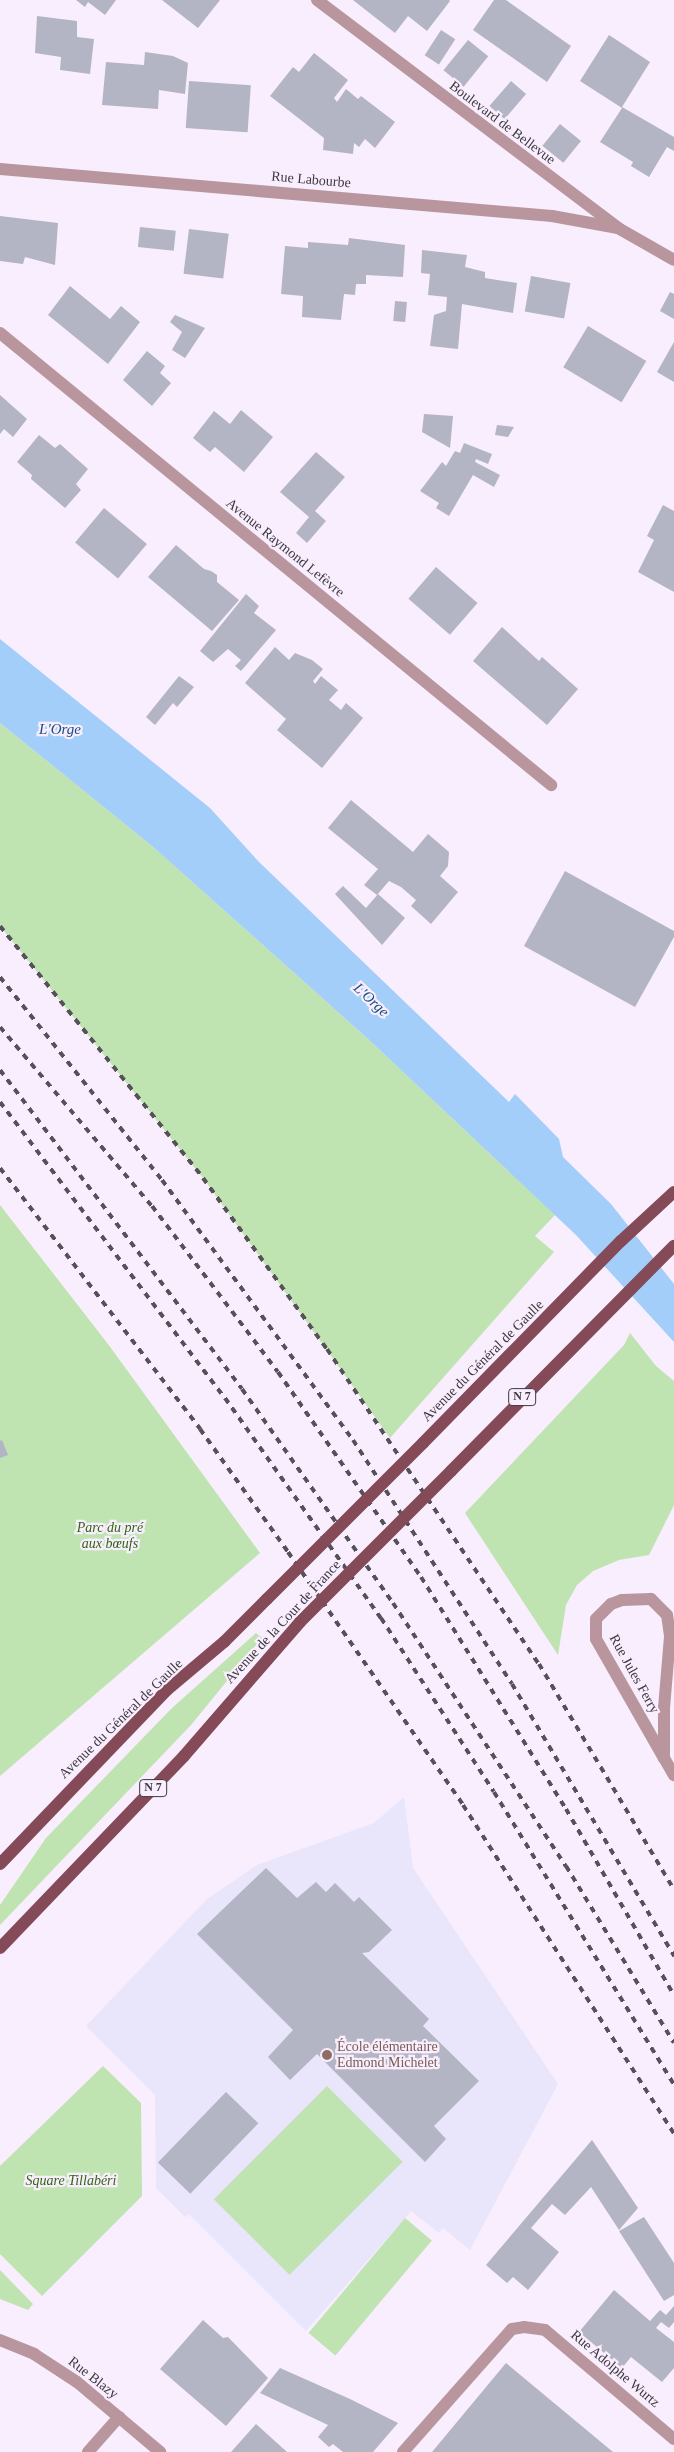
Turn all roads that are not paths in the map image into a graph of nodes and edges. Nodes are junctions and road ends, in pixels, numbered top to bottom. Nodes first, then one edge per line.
1 (317, 0) edge
2 (0, 170) edge
3 (618, 228) junction
4 (674, 260) edge
5 (0, 334) edge
6 (551, 785) dead end
7 (674, 1192) edge
8 (674, 1246) edge
9 (423, 1443) joint
10 (267, 1599) joint
11 (664, 1758) junction
12 (674, 1774) edge
13 (0, 1864) edge
14 (0, 1948) edge
15 (0, 2340) edge
16 (119, 2417) junction
17 (674, 2438) edge
18 (88, 2452) edge
19 (160, 2452) edge
20 (402, 2452) edge

1 - 3 street, Boulevard de Bellevue
2 - 3 street, Rue Labourbe
3 - 4 street, Boulevard de Bellevue
5 - 6 street, Avenue Raymond Lefèvre
7 - 9 main road, Avenue du Général de Gaulle / N 7
8 - 14 main road, Avenue de la Cour de France / N 7, bridge
9 - 10 main road, Avenue de la Cour de France / N 7, bridge
10 - 13 main road, Avenue du Général de Gaulle / N 7
11 - 11 street, Rue Jules Ferry
11 - 12 street, Rue Jules Ferry
15 - 16 street, Rue Blazy
16 - 18 street
16 - 19 street, Rue Blazy
17 - 20 street, Rue Adolphe Wurtz

